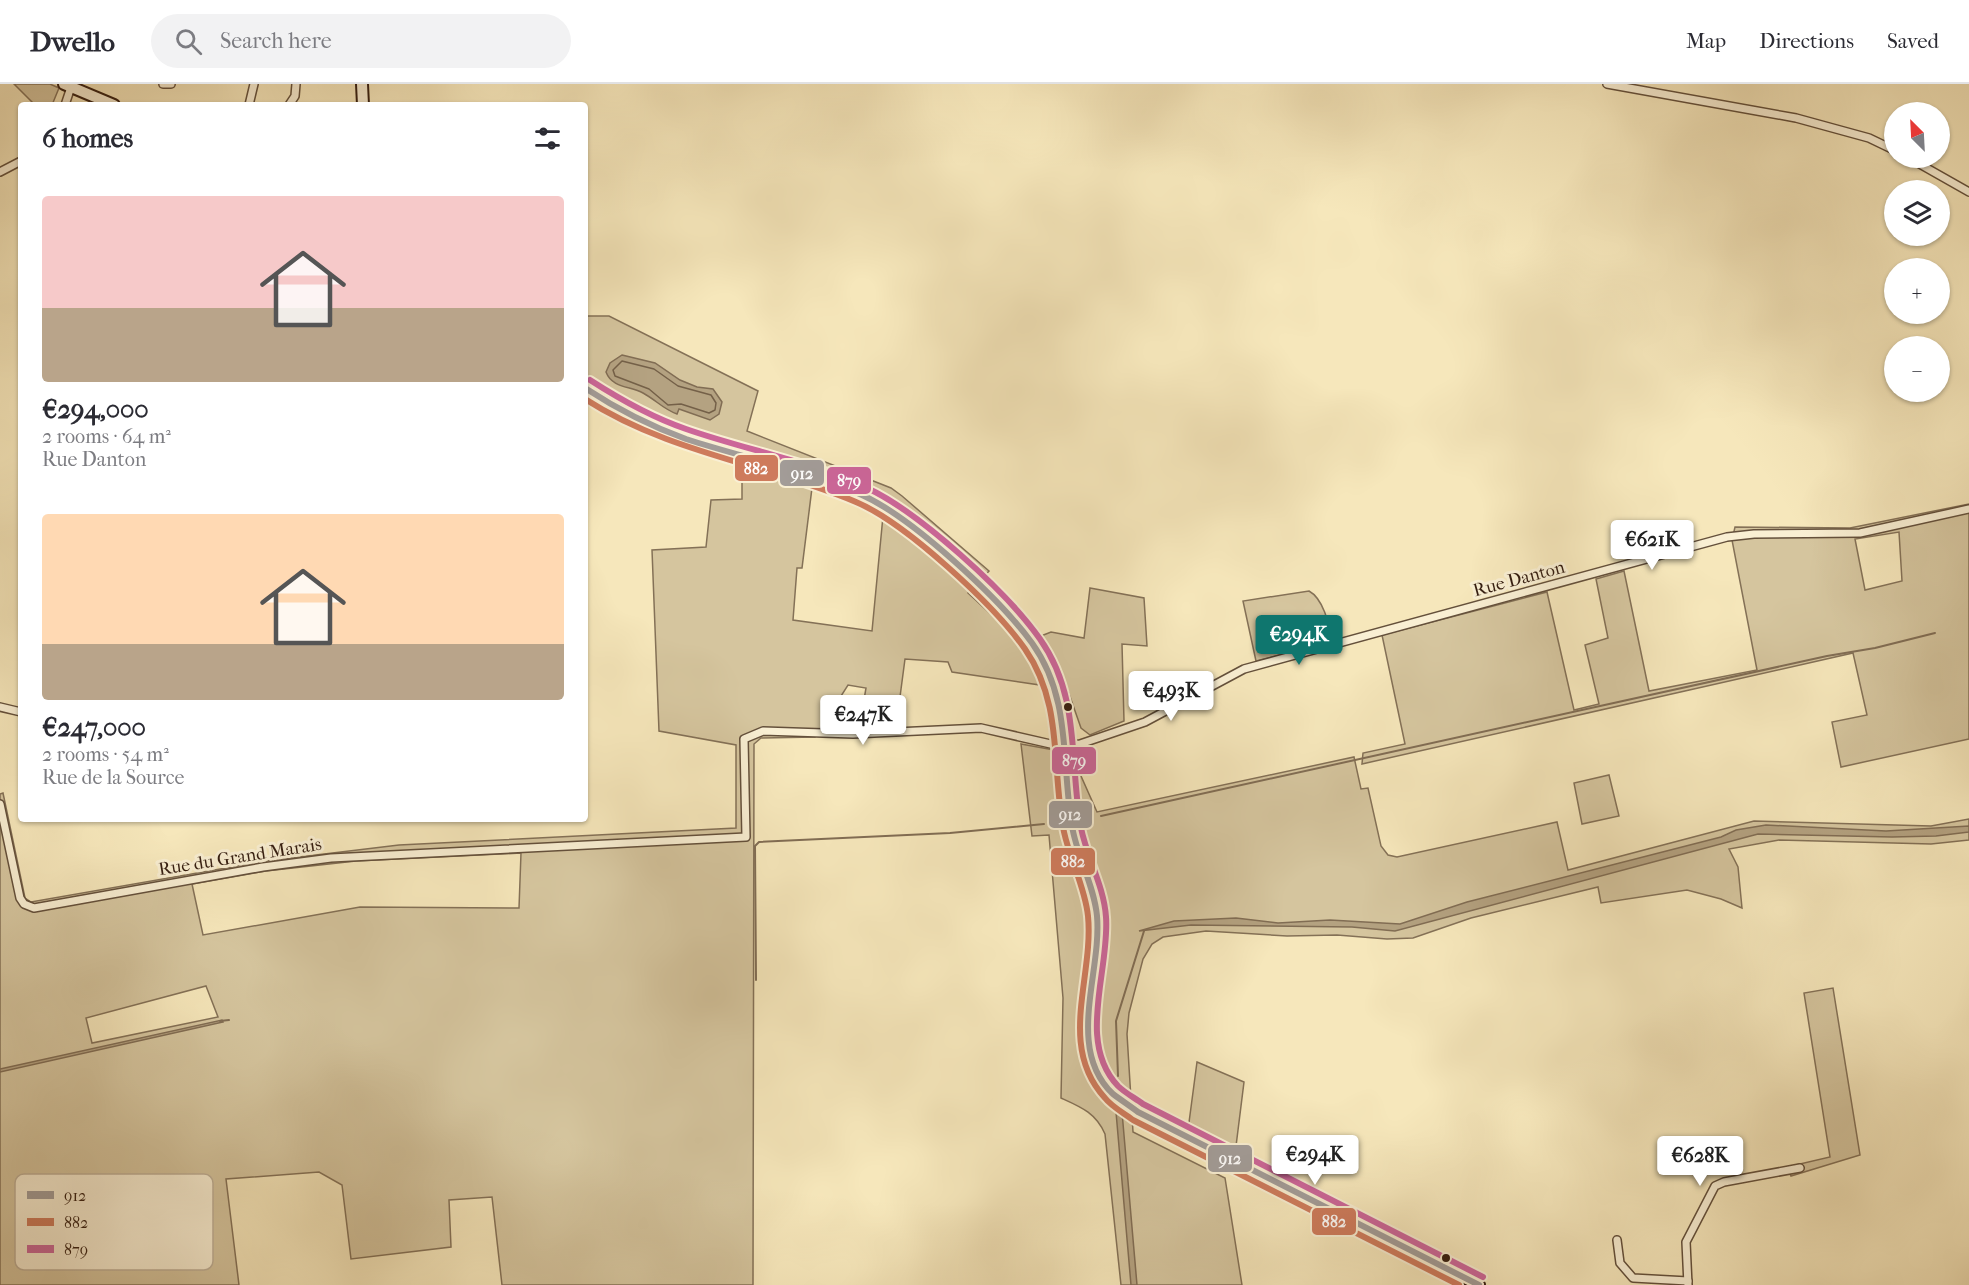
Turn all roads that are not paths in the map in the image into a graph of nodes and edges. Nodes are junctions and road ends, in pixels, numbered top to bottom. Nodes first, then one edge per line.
1 (163, 84) edge
2 (171, 84) edge
3 (254, 84) edge
4 (296, 84) edge
5 (357, 84) edge
6 (362, 84) edge
7 (1606, 84) edge
8 (68, 86) edge
9 (65, 102) edge
10 (107, 102) edge
11 (250, 102) edge
12 (291, 102) edge
13 (356, 102) edge
14 (363, 102) edge
15 (1884, 145) edge
16 (18, 163) edge
17 (1926, 168) edge
18 (0, 172) edge
19 (1969, 192) edge
20 (588, 390) edge
21 (1969, 509) edge
22 (0, 707) edge
23 (18, 711) edge
24 (1067, 746) junction
25 (0, 804) edge
26 (1800, 1168) dead end
27 (1617, 1240) dead end
28 (1688, 1283) edge
29 (1479, 1285) edge

1 - 2 street
3 - 11 street
4 - 12 street
5 - 13 main road
6 - 14 main road
7 - 15 street
8 - 9 street
8 - 10 main road
16 - 18 street
17 - 19 street
20 - 24 main road
21 - 24 street, Rue Danton
22 - 23 street
24 - 25 street, Rue du Grand Marais
24 - 29 main road
26 - 28 street
27 - 28 street

